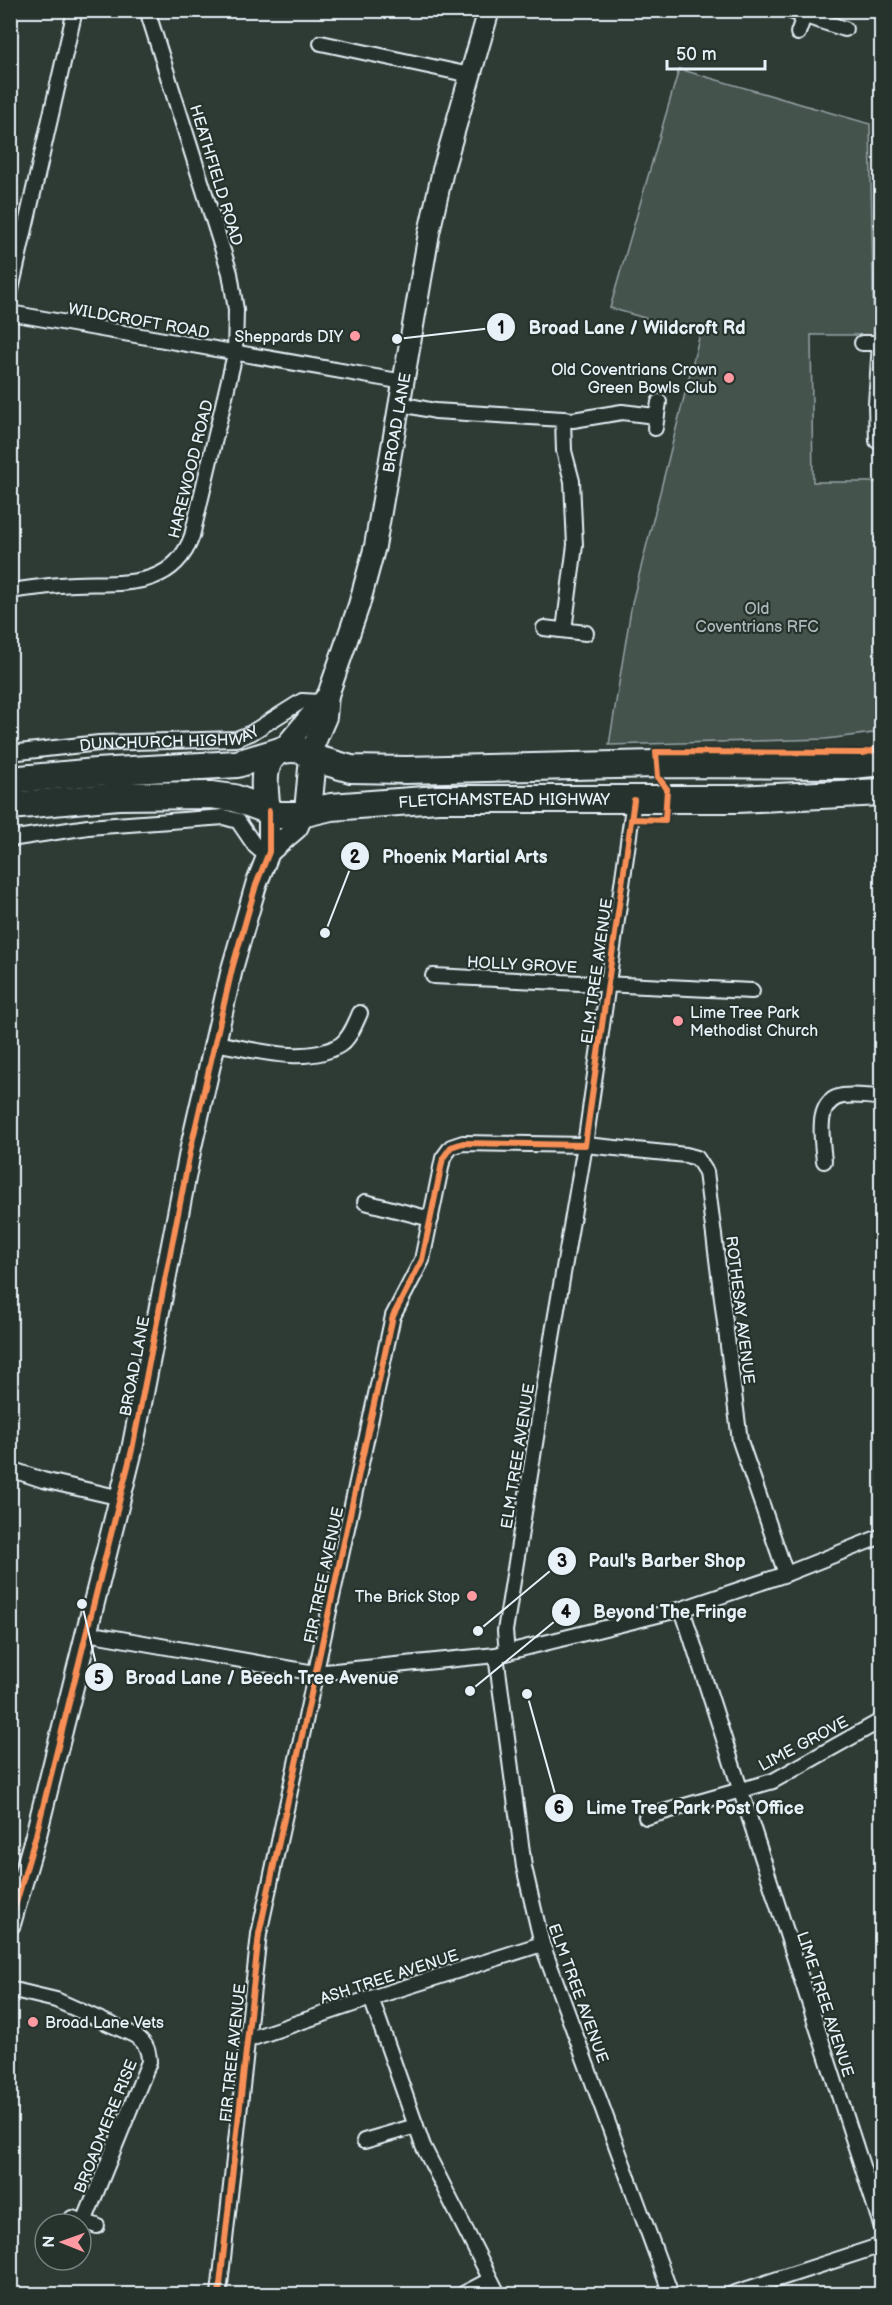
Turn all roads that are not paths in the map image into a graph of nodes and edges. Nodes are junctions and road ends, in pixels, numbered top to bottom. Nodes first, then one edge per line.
1 (75, 10) edge
2 (147, 10) edge
3 (489, 10) edge
4 (787, 10) edge
5 (804, 16) junction
6 (844, 29) dead end
7 (798, 33) dead end
8 (318, 43) dead end
9 (470, 75) junction
10 (10, 294) edge
11 (10, 313) edge
12 (862, 343) dead end
13 (881, 343) edge
14 (235, 354) junction
15 (404, 382) junction
16 (401, 404) junction
17 (656, 415) dead end
18 (879, 419) edge
19 (563, 420) junction
20 (877, 441) dead end
21 (10, 591) edge
22 (544, 628) dead end
23 (564, 630) junction
24 (586, 633) dead end
25 (324, 698) junction
26 (281, 751) junction
27 (10, 753) edge
28 (312, 756) junction
29 (882, 757) edge
30 (882, 762) edge
31 (853, 765) junction
32 (10, 780) edge
33 (874, 794) edge
34 (634, 800) junction
35 (10, 806) edge
36 (268, 811) junction
37 (306, 812) junction
38 (10, 839) edge
39 (268, 854) junction
40 (433, 976) dead end
41 (609, 985) junction
42 (752, 991) dead end
43 (360, 1013) dead end
44 (216, 1043) junction
45 (882, 1097) edge
46 (585, 1146) junction
47 (824, 1161) dead end
48 (365, 1202) dead end
49 (431, 1219) junction
50 (10, 1469) edge
51 (121, 1498) junction
52 (882, 1536) edge
53 (786, 1574) junction
54 (682, 1609) junction
55 (87, 1633) junction
56 (501, 1654) junction
57 (315, 1673) junction
58 (882, 1720) edge
59 (739, 1791) junction
60 (646, 1817) dead end
61 (10, 1924) edge
62 (542, 1944) junction
63 (10, 1989) edge
64 (371, 1998) junction
65 (247, 2040) junction
66 (416, 2126) junction
67 (364, 2141) dead end
68 (88, 2212) edge
69 (882, 2228) edge
70 (882, 2245) edge
71 (490, 2280) junction
72 (219, 2295) edge
73 (463, 2295) edge
74 (498, 2295) edge
75 (671, 2295) edge
76 (732, 2295) edge

1 - 10 street
2 - 14 street, HEATHFIELD ROAD
3 - 9 street, BROAD LANE
4 - 5 street
5 - 6 street
5 - 7 street
8 - 9 street
9 - 15 street, BROAD LANE
11 - 14 street, WILDCROFT ROAD
12 - 13 street
13 - 18 street
14 - 15 street, WILDCROFT ROAD
14 - 21 street, HAREWOOD ROAD
15 - 16 street, BROAD LANE
16 - 19 street
16 - 25 street, BROAD LANE
17 - 19 street
18 - 20 street
19 - 23 street
22 - 23 street
23 - 24 street
25 - 26 street, BROAD LANE
25 - 27 street, DUNCHURCH HIGHWAY
25 - 28 street, BROAD LANE
26 - 28 highway, FLETCHAMSTEAD HIGHWAY
26 - 32 highway, DUNCHURCH HIGHWAY
26 - 36 highway
28 - 31 highway, FLETCHAMSTEAD HIGHWAY
28 - 37 highway
29 - 31 street
30 - 31 highway, FLETCHAMSTEAD HIGHWAY
33 - 34 highway, FLETCHAMSTEAD HIGHWAY
34 - 37 highway, FLETCHAMSTEAD HIGHWAY
34 - 41 street, ELM TREE AVENUE
35 - 36 highway
36 - 37 highway, FLETCHAMSTEAD HIGHWAY
36 - 39 street, BROAD LANE
37 - 39 street, BROAD LANE
38 - 39 street
39 - 44 street, BROAD LANE
40 - 41 street, HOLLY GROVE
41 - 42 street, HOLLY GROVE
41 - 46 street, ELM TREE AVENUE
43 - 44 street
44 - 51 street, BROAD LANE
45 - 47 street
46 - 49 street, FIR TREE AVENUE
46 - 53 street, ROTHESAY AVENUE
46 - 56 street, ELM TREE AVENUE
48 - 49 street
49 - 57 street, FIR TREE AVENUE
50 - 51 street
51 - 55 street, BROAD LANE
52 - 53 street
53 - 54 street
54 - 56 street
54 - 59 street, LIME TREE AVENUE
55 - 57 street
55 - 61 street, BROAD LANE
56 - 57 street
56 - 62 street, ELM TREE AVENUE
57 - 65 street, FIR TREE AVENUE
58 - 59 street, LIME GROVE
59 - 60 street
59 - 69 street, LIME TREE AVENUE
62 - 64 street, ASH TREE AVENUE
62 - 75 street, ELM TREE AVENUE
63 - 68 street, BROADMERE RISE
64 - 65 street, ASH TREE AVENUE
64 - 66 street
65 - 72 street, FIR TREE AVENUE
66 - 67 street
66 - 71 street
70 - 76 street
71 - 73 street
71 - 74 street

